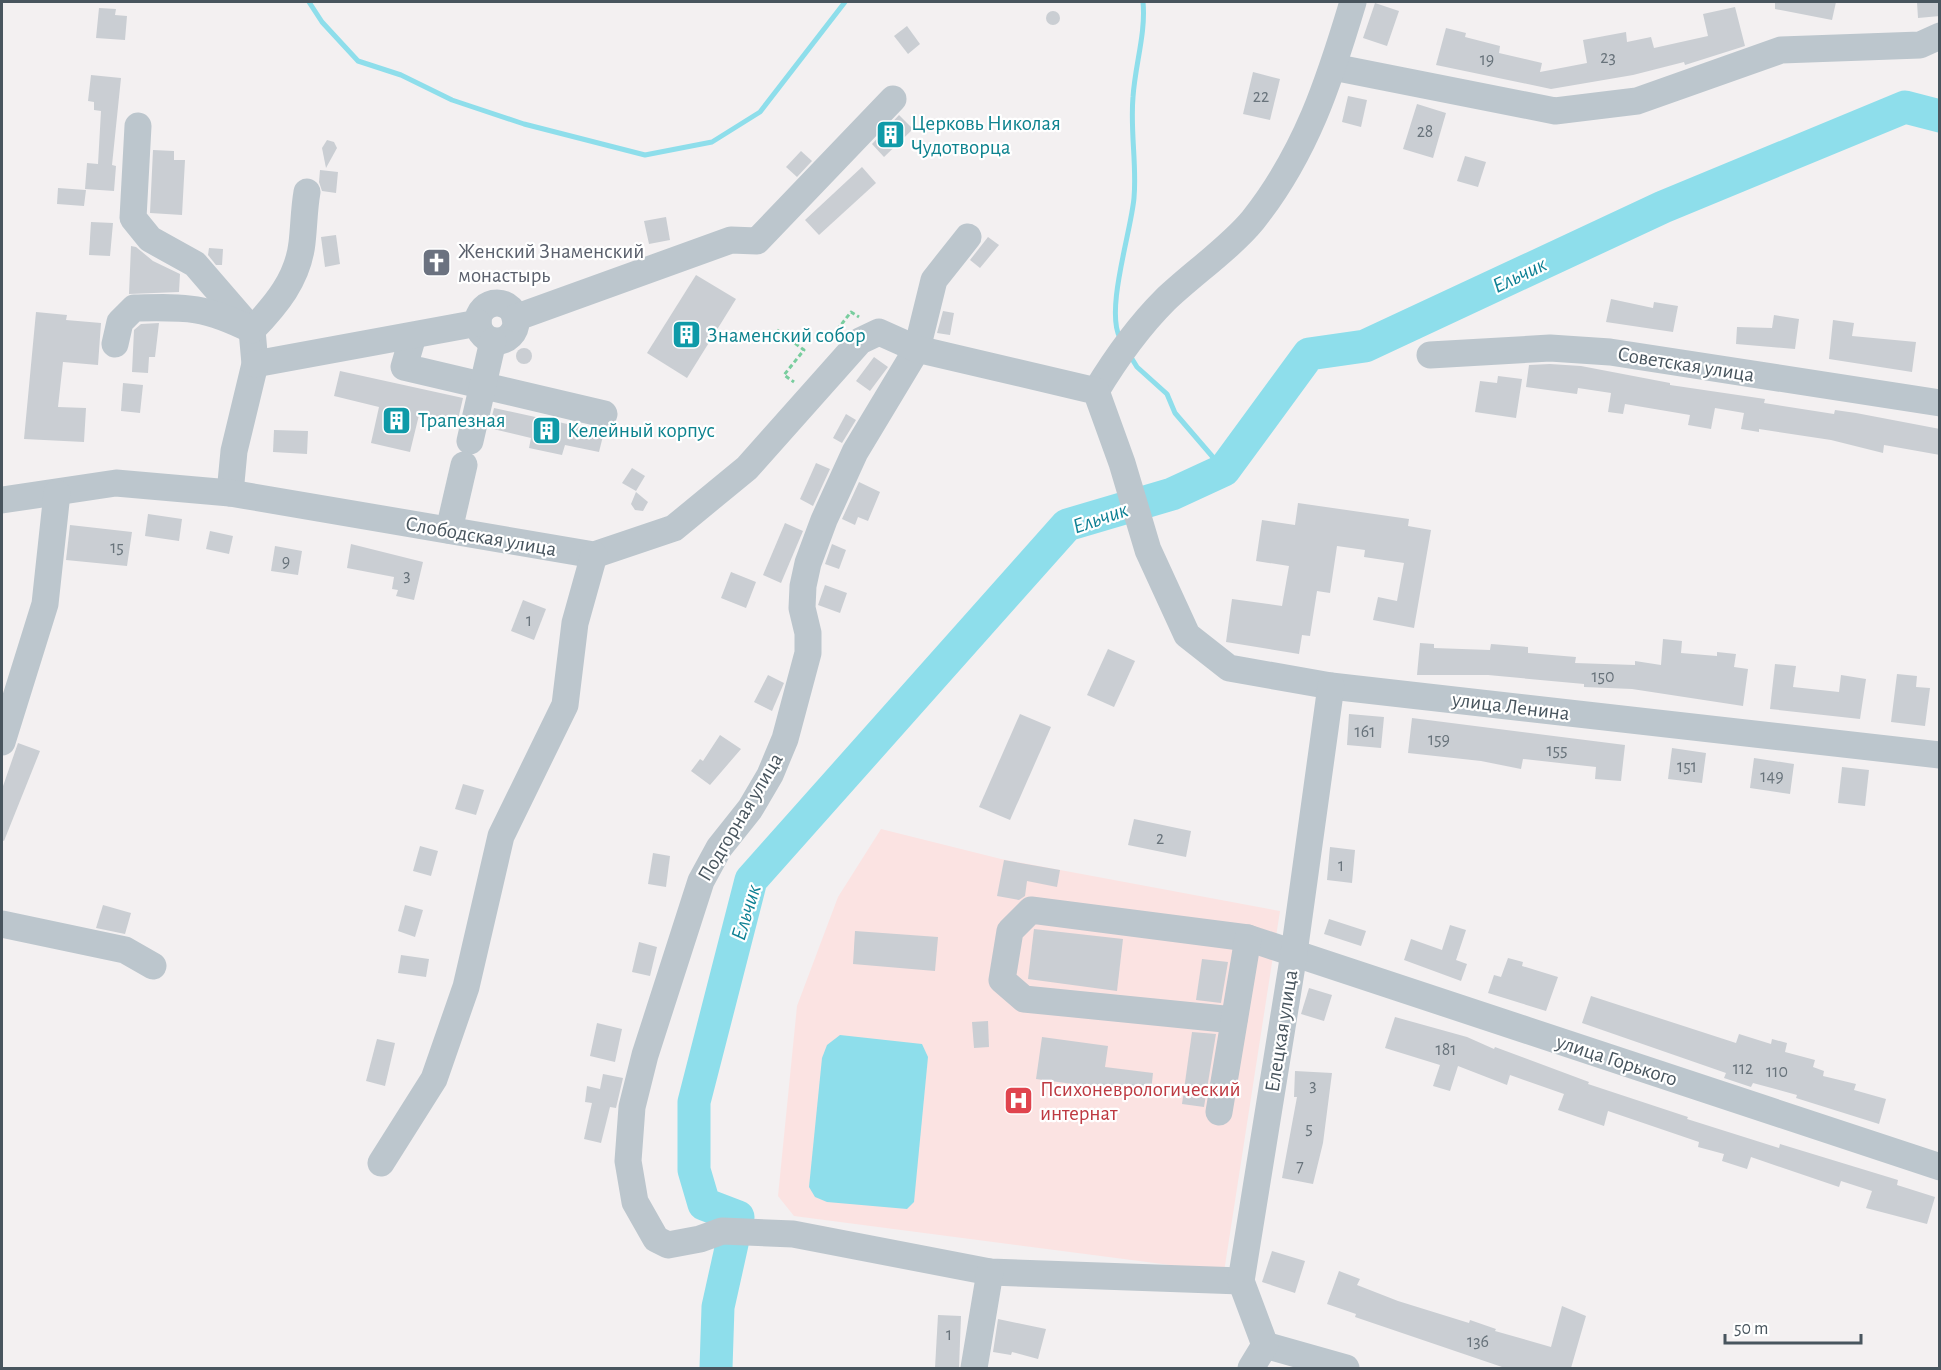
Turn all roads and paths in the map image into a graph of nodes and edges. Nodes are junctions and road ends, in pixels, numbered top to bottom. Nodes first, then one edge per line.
1 (1353, 2) edge
2 (1940, 36) edge
3 (1333, 67) junction
4 (893, 99) dead end
5 (138, 126) dead end
6 (307, 192) dead end
7 (968, 237) dead end
8 (252, 330) junction
9 (777, 330) dead end
10 (486, 332) junction
11 (879, 332) junction
12 (413, 336) junction
13 (830, 339) dead end
14 (115, 344) dead end
15 (917, 349) junction
16 (1430, 355) dead end
17 (255, 364) junction
18 (802, 375) dead end
19 (483, 386) junction
20 (1096, 391) junction
21 (1940, 403) edge
22 (604, 414) dead end
23 (57, 493) junction
24 (230, 493) junction
25 (2, 500) edge
26 (449, 530) junction
27 (594, 555) junction
28 (1331, 686) junction
29 (2, 742) edge
30 (1940, 755) edge
31 (2, 924) edge
32 (1248, 938) junction
33 (1294, 953) junction
34 (153, 966) dead end
35 (1234, 1020) junction
36 (1219, 1112) dead end
37 (381, 1163) dead end
38 (1940, 1167) edge
39 (990, 1272) junction
40 (1240, 1281) junction
41 (1265, 1345) junction
42 (974, 1368) edge
43 (1251, 1368) edge
44 (1346, 1368) edge

1 - 3 street
2 - 3 street
3 - 20 street
4 - 10 street
5 - 8 street
6 - 8 street
7 - 15 street, Подгорная улица
8 - 14 street
8 - 17 street
9 - 18 path
10 - 12 street
10 - 19 street
11 - 13 path
11 - 15 street
11 - 27 street, Слободская улица
12 - 17 street
12 - 19 street
15 - 20 street
15 - 39 street, Подгорная улица
16 - 21 street, Советская улица
17 - 24 street
19 - 22 street
19 - 26 street
20 - 28 street, улица Ленина
23 - 24 street, Слободская улица
23 - 25 street, Слободская улица
23 - 29 street
24 - 26 street, Слободская улица
26 - 27 street, Слободская улица
27 - 37 street
28 - 30 street, улица Ленина
28 - 33 street, Елецкая улица
31 - 34 street
32 - 33 street, улица Горького
32 - 35 street
32 - 35 street, улица Горького
33 - 38 street, улица Горького
33 - 40 street, Елецкая улица
35 - 36 street
39 - 40 street, Подгорная улица
39 - 42 street
40 - 41 street
41 - 43 street
41 - 44 street

